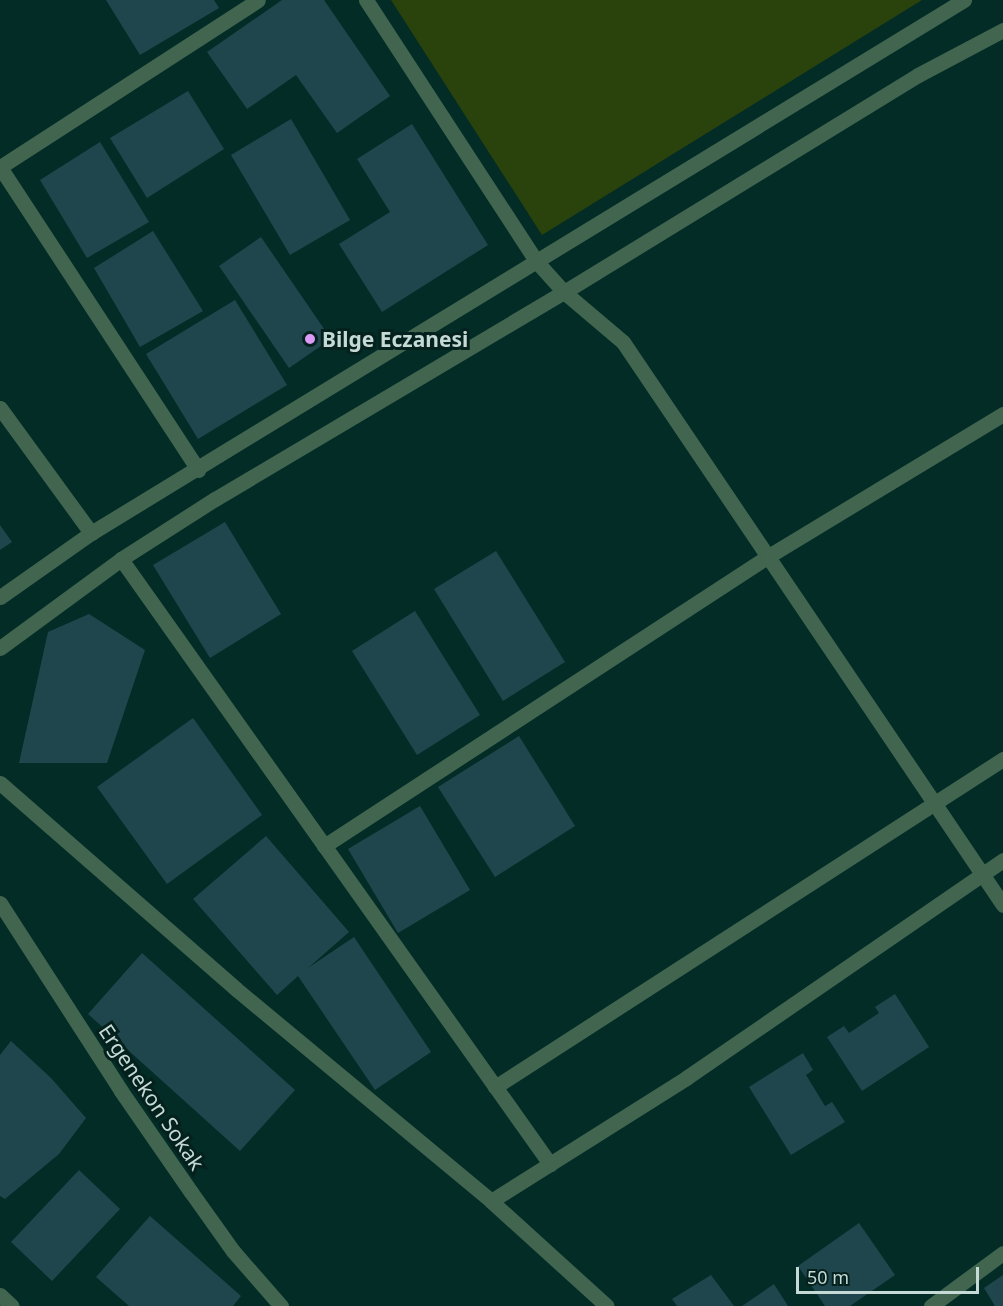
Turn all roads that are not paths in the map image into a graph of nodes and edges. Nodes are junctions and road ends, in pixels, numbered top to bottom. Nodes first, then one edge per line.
1 (258, 0) edge
2 (366, 0) edge
3 (964, 0) edge
4 (1003, 30) edge
5 (0, 167) edge
6 (536, 261) junction
7 (564, 292) junction
8 (0, 408) edge
9 (1003, 414) edge
10 (198, 470) junction
11 (91, 533) junction
12 (767, 557) junction
13 (121, 560) junction
14 (0, 597) edge
15 (0, 648) edge
16 (1003, 759) edge
17 (0, 783) edge
18 (935, 803) junction
19 (324, 846) junction
20 (1003, 860) edge
21 (982, 873) junction
22 (0, 903) edge
23 (1003, 905) edge
24 (495, 1087) junction
25 (550, 1164) junction
26 (491, 1201) junction
27 (1003, 1253) edge
28 (0, 1295) edge
29 (12, 1306) edge
30 (281, 1306) edge
31 (607, 1306) edge
32 (931, 1306) edge

1 - 5 street
2 - 6 street
3 - 6 street
4 - 7 street
5 - 10 street
6 - 7 street
6 - 10 street
7 - 12 street
7 - 13 street
8 - 11 street
9 - 12 street
10 - 11 street
11 - 14 street
12 - 18 street
12 - 19 street
13 - 15 street
13 - 19 street
16 - 18 street
17 - 26 street
18 - 21 street
18 - 24 street
19 - 24 street
20 - 21 street
21 - 23 street
21 - 25 street
22 - 30 street, Ergenekon Sokak
24 - 25 street
25 - 26 street
26 - 31 street
27 - 32 street
28 - 29 street

